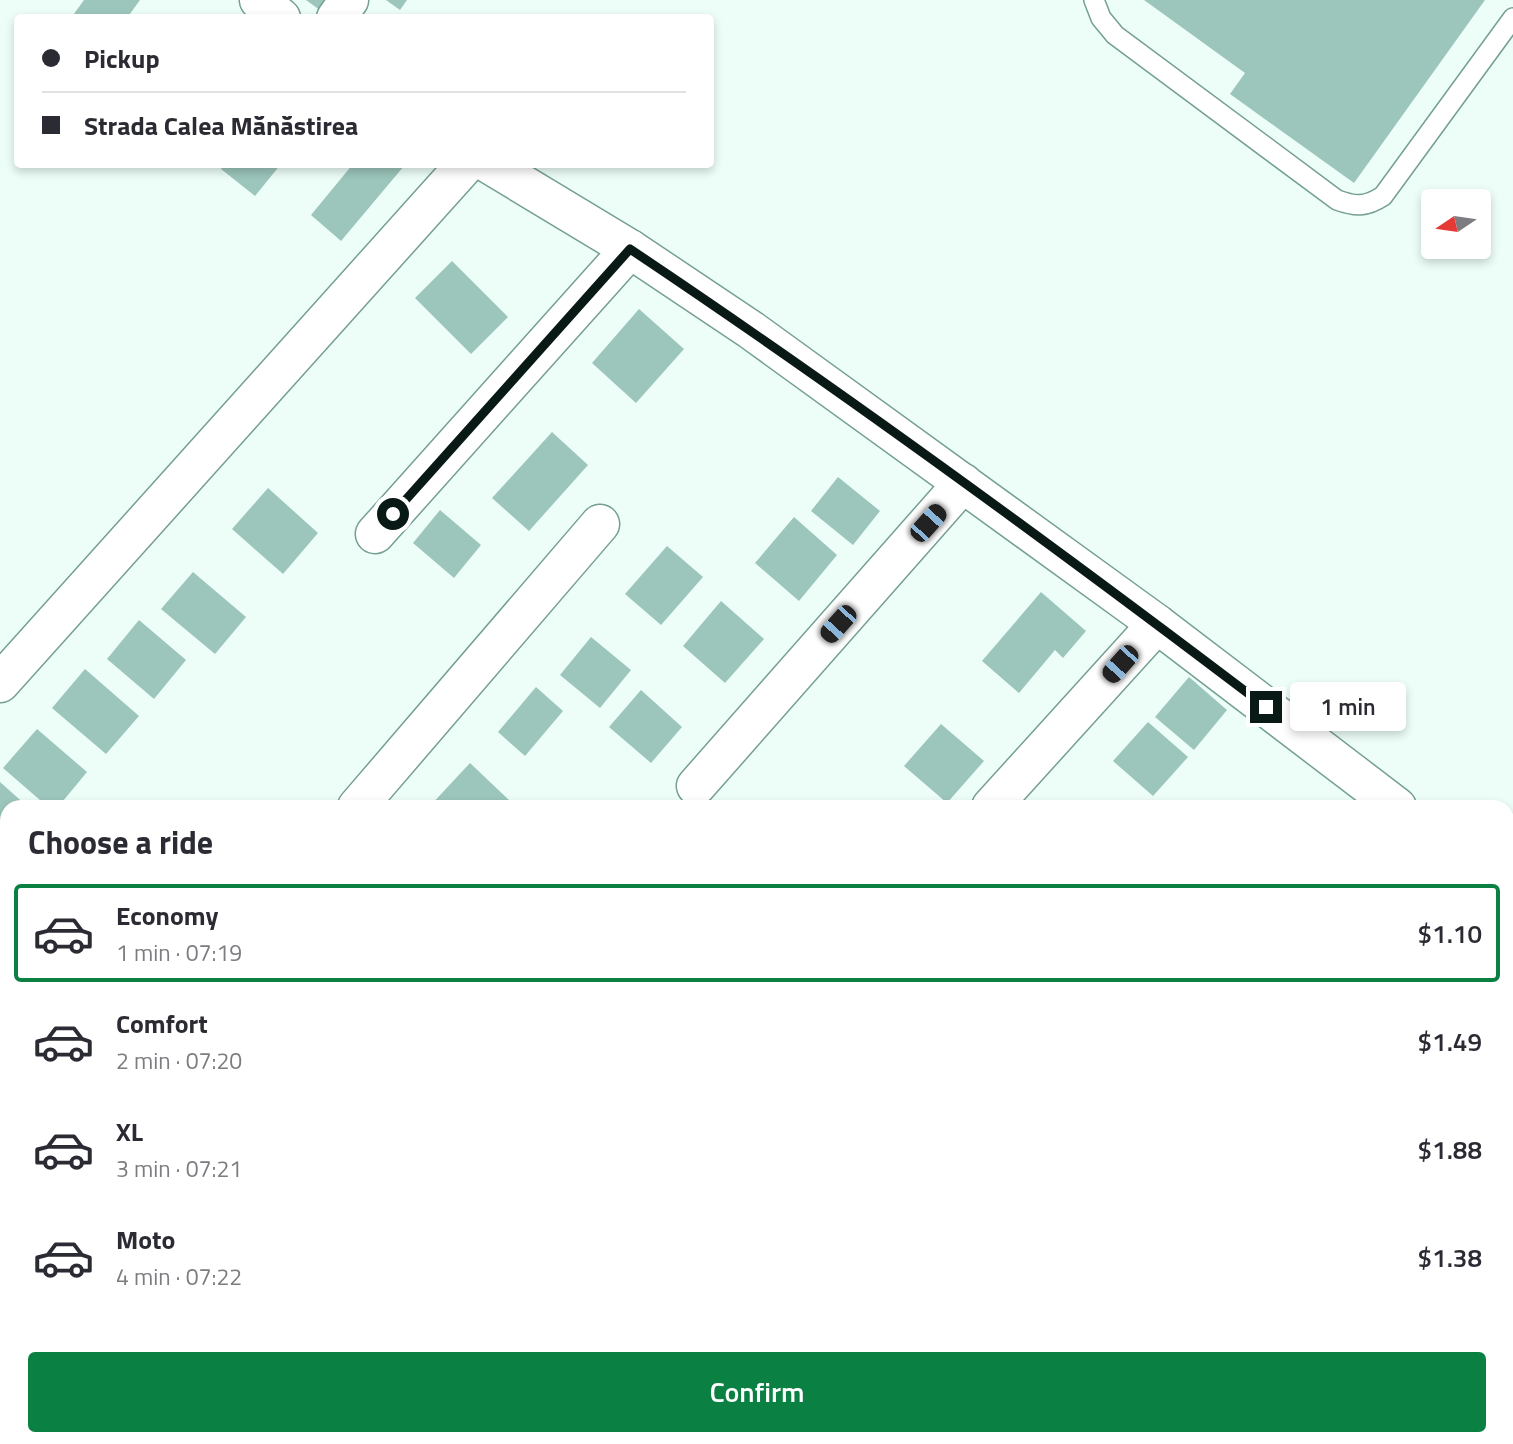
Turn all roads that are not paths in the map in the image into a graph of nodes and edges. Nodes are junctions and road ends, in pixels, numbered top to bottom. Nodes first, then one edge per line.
1 (259, 0) edge
2 (1094, 0) edge
3 (277, 14) edge
4 (1513, 18) edge
5 (462, 168) edge
6 (496, 168) edge
7 (630, 249) junction
8 (963, 483) junction
9 (600, 524) dead end
10 (375, 534) dead end
11 (1157, 624) junction
12 (0, 683) edge
13 (696, 786) dead end
14 (364, 800) edge
15 (997, 800) edge
16 (1388, 800) edge

1 - 3 street
2 - 4 lane
5 - 12 street
6 - 7 street
7 - 8 street
7 - 10 street
8 - 11 street
8 - 13 street
9 - 14 street
11 - 15 street
11 - 16 street

